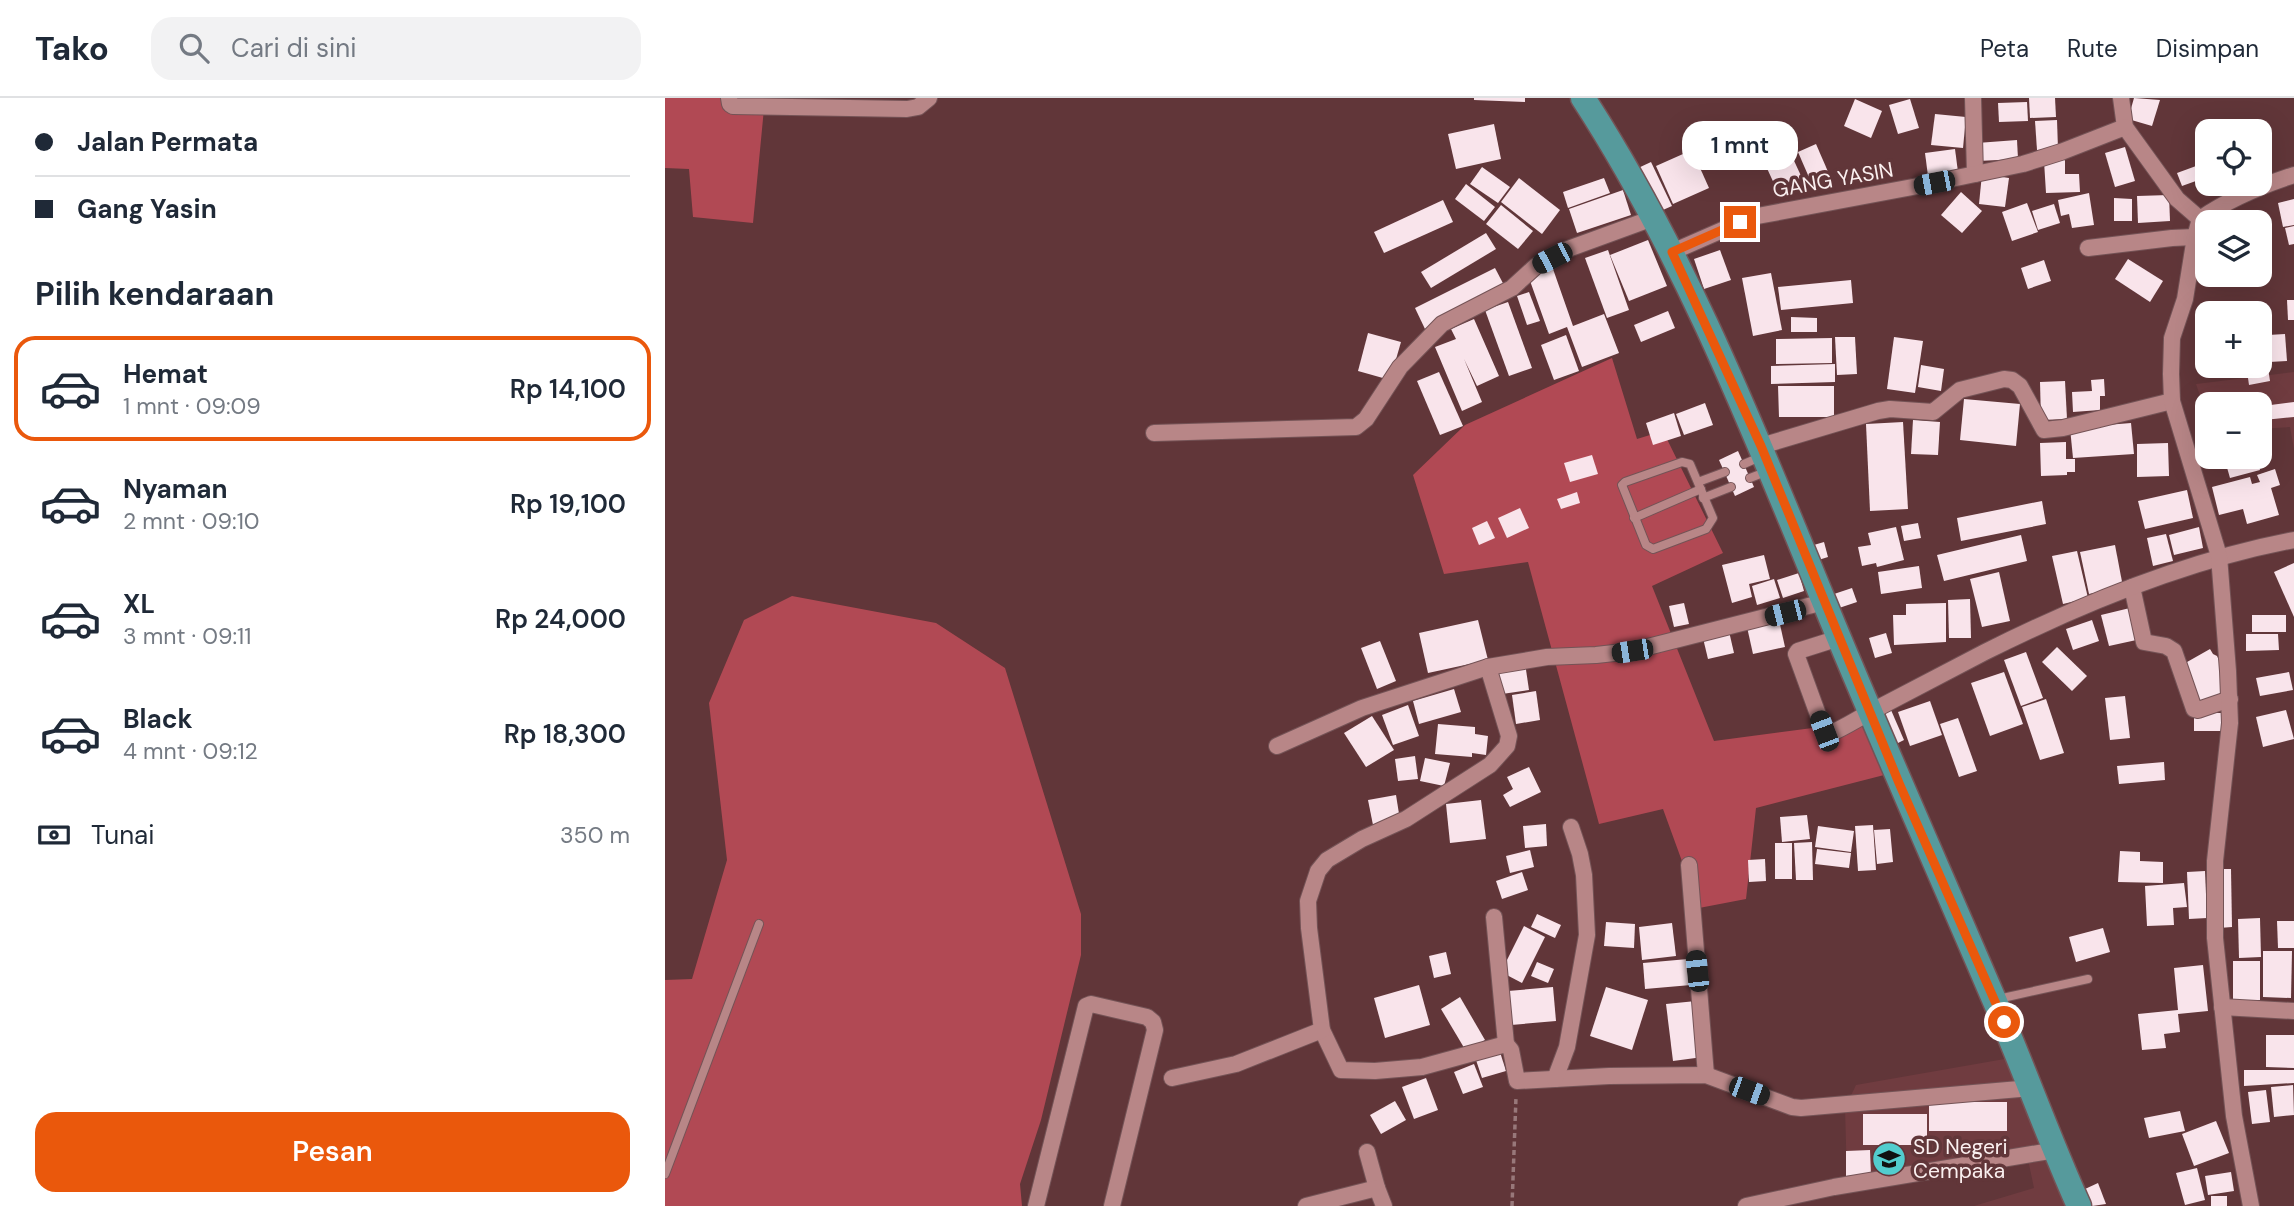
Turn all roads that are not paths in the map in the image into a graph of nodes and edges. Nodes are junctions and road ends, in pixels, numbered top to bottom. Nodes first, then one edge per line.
1 (729, 98) edge
2 (929, 98) edge
3 (1583, 98) edge
4 (1973, 98) edge
5 (2121, 98) edge
6 (2125, 127) junction
7 (1975, 174) junction
8 (2294, 175) edge
9 (2213, 210) edge
10 (2195, 215) edge
11 (1653, 218) junction
12 (2195, 237) joint
13 (2088, 248) dead end
14 (1672, 252) junction
15 (2172, 401) junction
16 (1154, 433) dead end
17 (1758, 463) junction
18 (1725, 472) dead end
19 (1731, 487) dead end
20 (1701, 490) junction
21 (1634, 518) junction
22 (2294, 540) edge
23 (2219, 556) junction
24 (2132, 587) junction
25 (1824, 602) junction
26 (1839, 638) junction
27 (1488, 667) junction
28 (2229, 699) junction
29 (1871, 712) junction
30 (1277, 746) dead end
31 (1571, 827) dead end
32 (1689, 865) dead end
33 (1494, 916) dead end
34 (759, 924) dead end
35 (2088, 979) dead end
36 (1995, 1000) junction
37 (2222, 1007) junction
38 (2294, 1011) edge
39 (1322, 1030) junction
40 (1506, 1044) junction
41 (1706, 1075) junction
42 (1173, 1077) dead end
43 (1555, 1079) junction
44 (2031, 1088) junction
45 (2056, 1150) junction
46 (1367, 1152) dead end
47 (665, 1174) edge
48 (1377, 1188) junction
49 (1036, 1206) edge
50 (1112, 1206) edge
51 (1306, 1206) edge
52 (1384, 1206) edge
53 (1747, 1206) edge
54 (2078, 1206) edge
55 (2251, 1206) edge

1 - 2 street
3 - 11 main road
4 - 7 street
5 - 6 street
6 - 7 street, GANG YASIN
6 - 10 street
7 - 14 street, GANG YASIN
8 - 9 street
11 - 14 main road
11 - 16 street
12 - 13 street
12 - 15 street
14 - 17 main road
15 - 17 street
15 - 23 street
17 - 25 main road
18 - 20 lane
19 - 20 lane
20 - 21 lane
20 - 21 lane
20 - 21 lane
22 - 23 street
23 - 24 street
23 - 28 street
24 - 28 street
24 - 29 street
25 - 26 main road
25 - 27 street
26 - 29 main road
26 - 29 street
27 - 30 street
27 - 39 street
28 - 37 street
29 - 36 main road
31 - 43 street
32 - 41 street
33 - 40 street
34 - 47 lane
35 - 36 lane
36 - 44 main road
37 - 38 street
37 - 55 street
39 - 40 street
39 - 42 street
40 - 43 street
41 - 43 street
41 - 44 street
44 - 45 main road
45 - 53 street
45 - 54 main road
46 - 48 street
48 - 51 street
48 - 52 street
49 - 50 street

